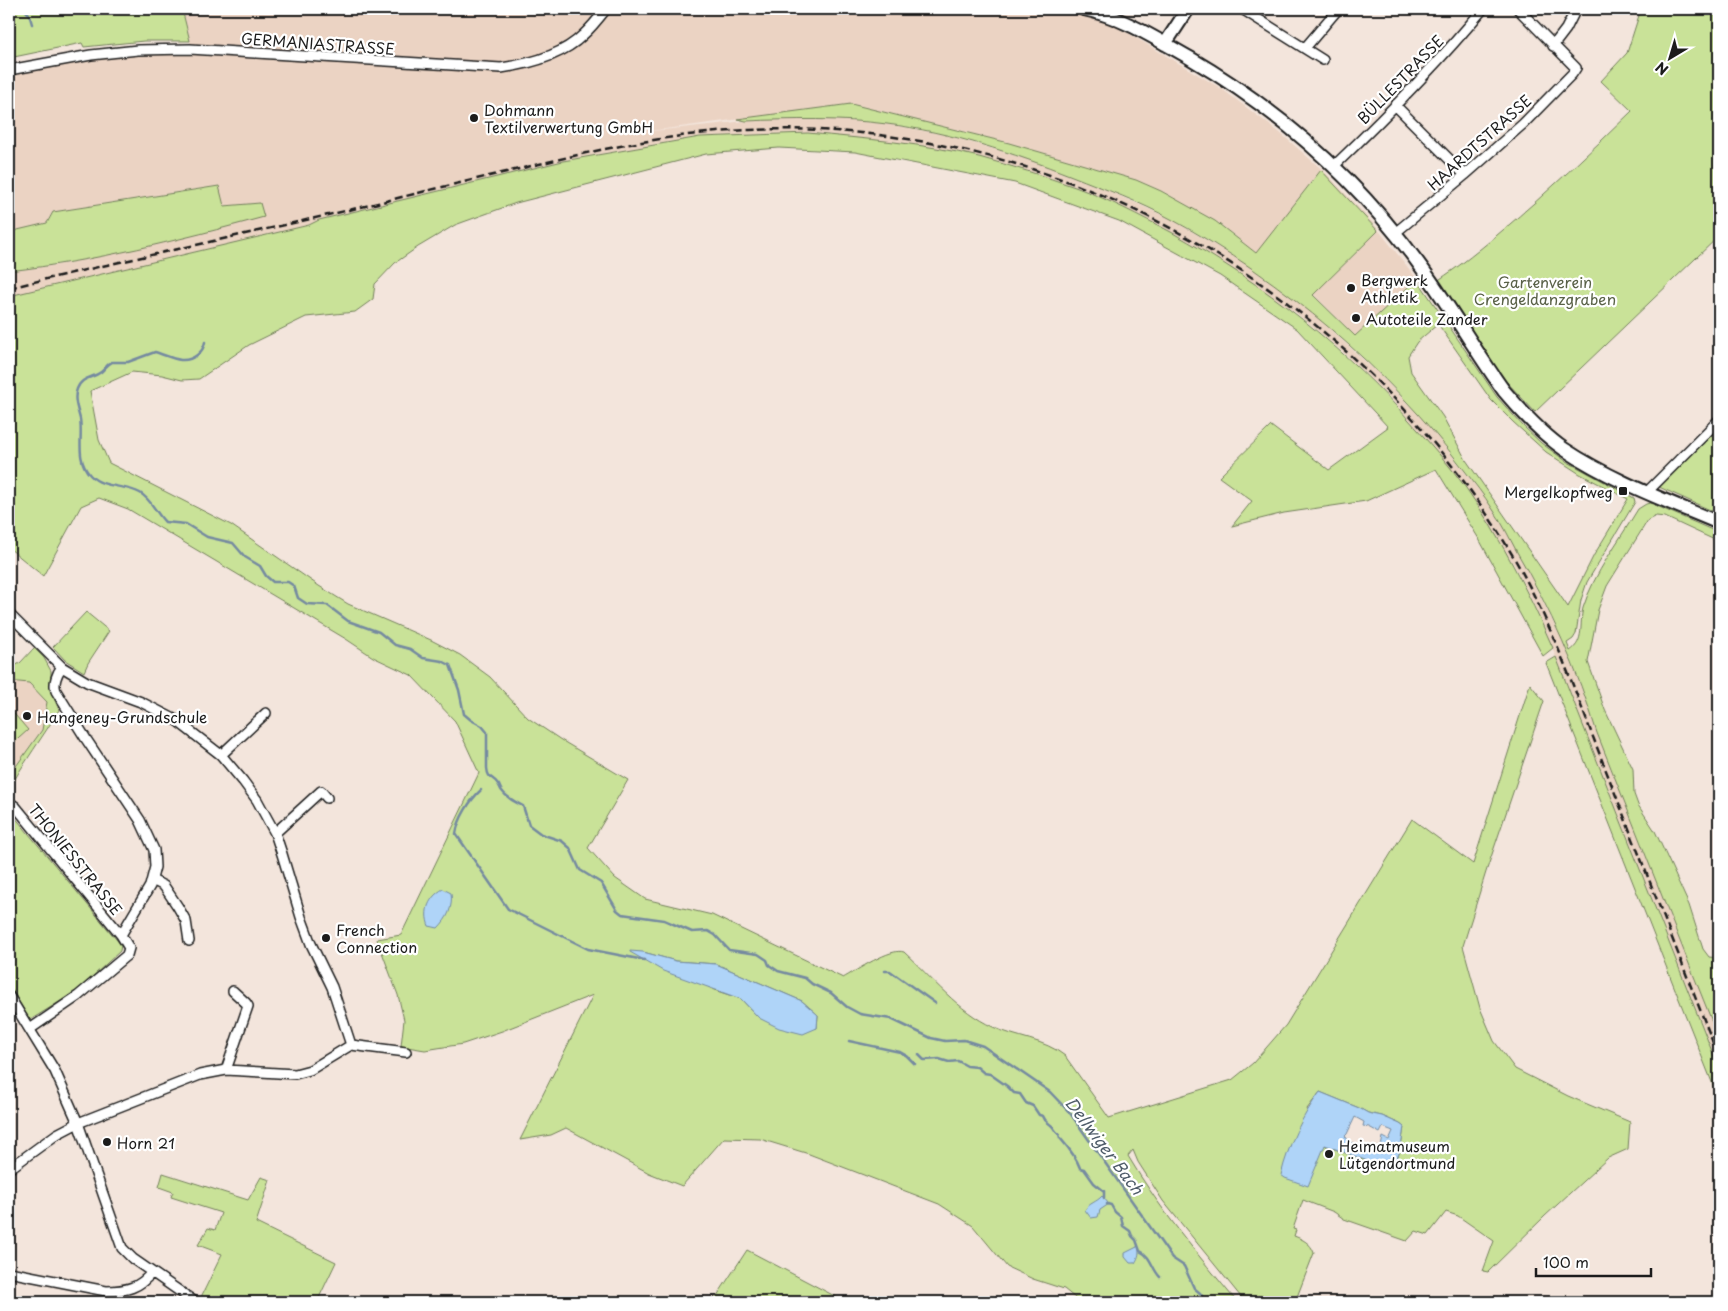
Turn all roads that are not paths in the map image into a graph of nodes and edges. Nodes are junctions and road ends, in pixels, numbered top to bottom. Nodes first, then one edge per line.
1 (606, 9) edge
2 (1084, 9) edge
3 (1188, 9) edge
4 (1242, 9) edge
5 (1338, 9) edge
6 (1483, 9) edge
7 (1518, 9) edge
8 (1576, 9) edge
9 (1165, 44) junction
10 (1554, 46) junction
11 (1305, 48) junction
12 (1323, 60) dead end
13 (9, 70) edge
14 (1395, 105) junction
15 (1334, 166) junction
16 (1465, 175) junction
17 (1395, 233) junction
18 (1719, 420) edge
19 (1647, 492) junction
20 (1719, 523) edge
21 (9, 614) edge
22 (62, 667) junction
23 (266, 713) dead end
24 (221, 755) junction
25 (322, 791) dead end
26 (9, 802) edge
27 (274, 833) junction
28 (152, 880) junction
29 (120, 935) junction
30 (189, 941) dead end
31 (232, 991) dead end
32 (9, 996) edge
33 (30, 1029) junction
34 (351, 1045) junction
35 (406, 1052) dead end
36 (226, 1070) junction
37 (78, 1123) junction
38 (9, 1169) edge
39 (9, 1272) edge
40 (152, 1272) junction
41 (195, 1302) edge

1 - 13 street, GERMANIASTRASSE
2 - 9 street
3 - 9 street
4 - 11 street
5 - 11 street
6 - 14 street, BÜLLESTRASSE
7 - 10 street
8 - 10 street
9 - 15 street
10 - 16 street, HAARDTSTRASSE
11 - 12 street
14 - 15 street, BÜLLESTRASSE
14 - 16 street
15 - 17 street
16 - 17 street, HAARDTSTRASSE
17 - 19 street
18 - 19 street
19 - 20 street
21 - 22 street
22 - 24 street
22 - 28 street
23 - 24 street
24 - 27 street
25 - 27 street
26 - 29 street, THONIESSTRASSE
27 - 34 street
28 - 29 street
28 - 30 street
29 - 33 street
31 - 36 street
32 - 33 street
33 - 37 street
34 - 35 street
34 - 36 street
36 - 37 street
37 - 38 street
37 - 40 street
39 - 40 street
40 - 41 street

